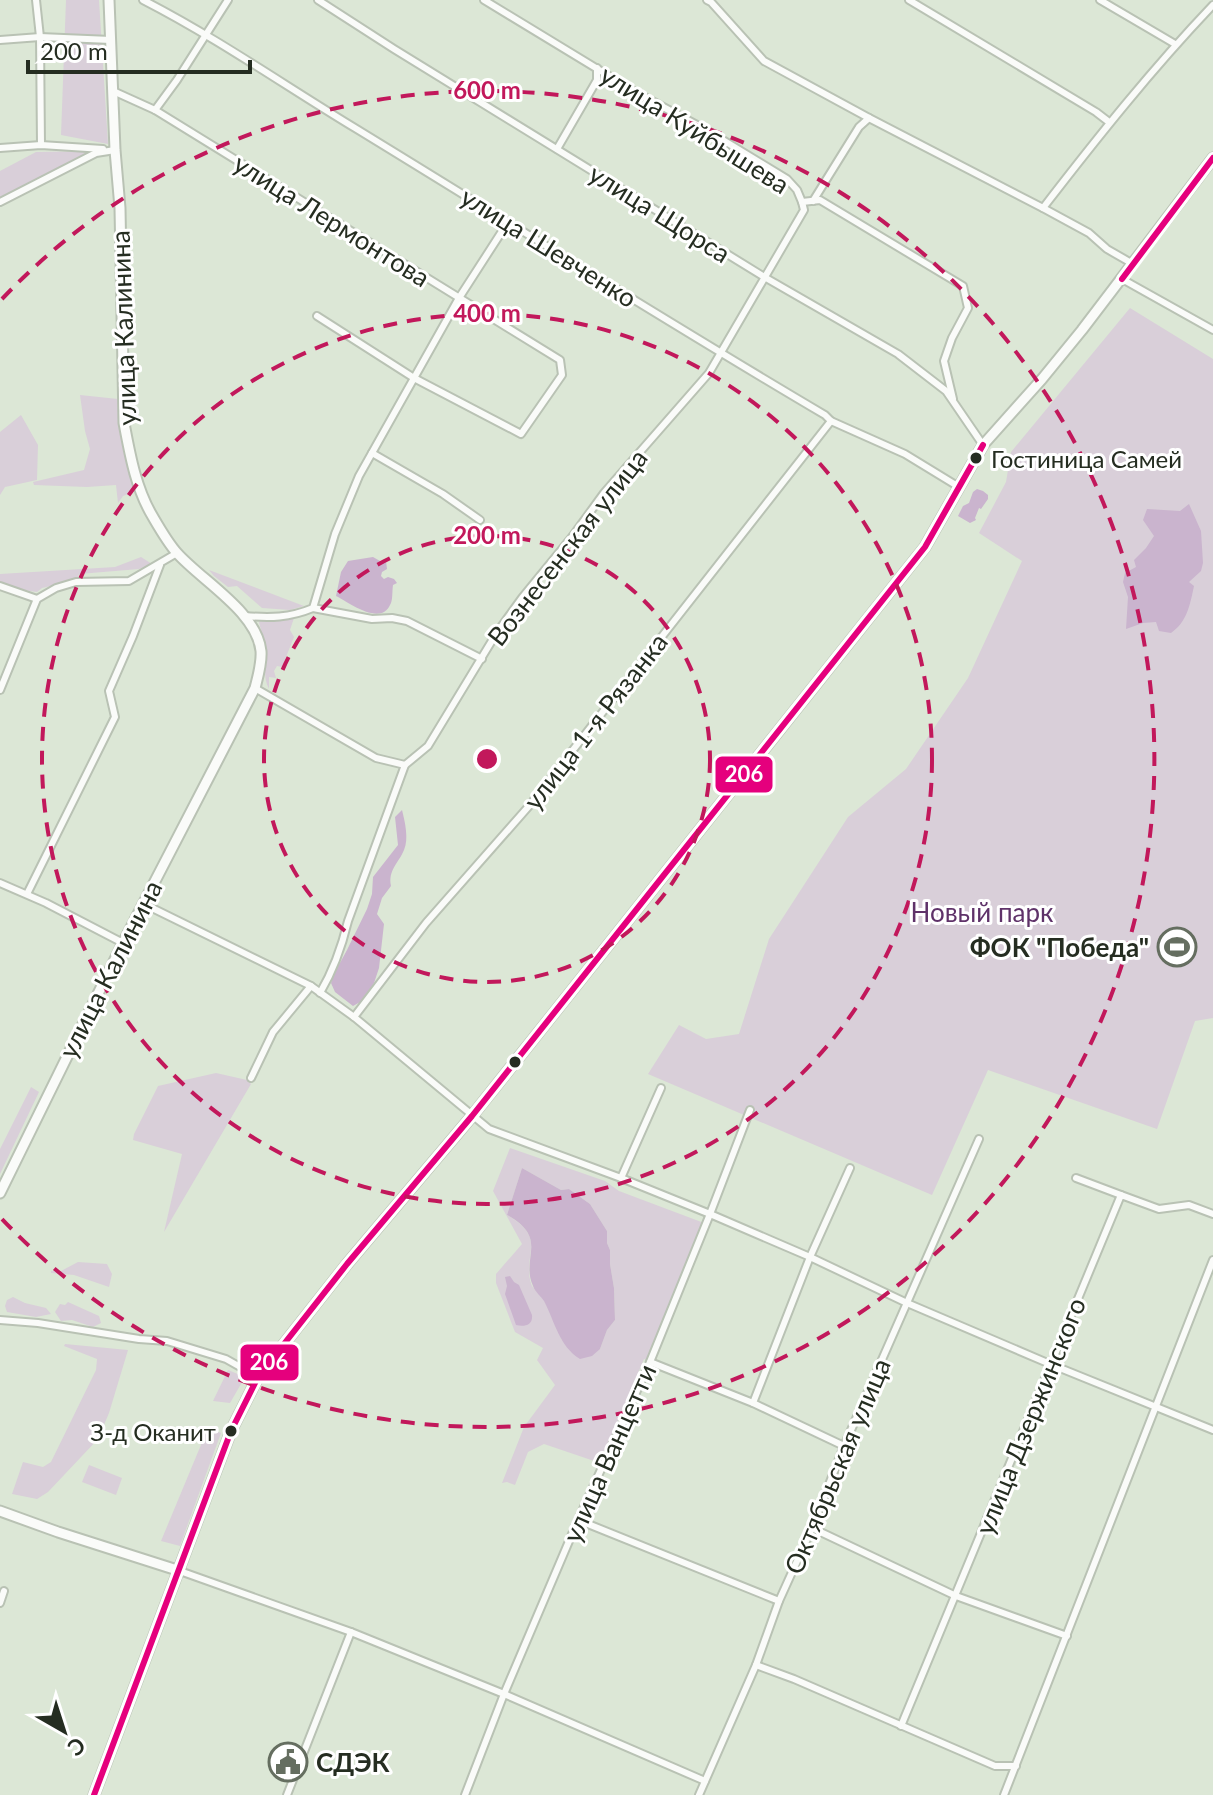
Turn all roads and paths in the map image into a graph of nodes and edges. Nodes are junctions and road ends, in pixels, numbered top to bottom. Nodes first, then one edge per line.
1 (36, 0) edge
2 (109, 0) edge
3 (143, 0) edge
4 (228, 0) edge
5 (318, 0) edge
6 (484, 0) edge
7 (707, 0) edge
8 (909, 0) edge
9 (1100, 0) edge
10 (1213, 5) edge
11 (206, 34) junction
12 (40, 37) junction
13 (0, 40) edge
14 (111, 40) junction
15 (1175, 44) junction
16 (597, 68) junction
17 (113, 91) junction
18 (155, 110) junction
19 (869, 118) junction
20 (1109, 122) junction
21 (41, 145) junction
22 (0, 146) edge
23 (557, 149) junction
24 (115, 150) junction
25 (1213, 158) edge
26 (813, 201) junction
27 (0, 202) edge
28 (802, 202) junction
29 (1043, 208) junction
30 (508, 222) junction
31 (1133, 264) junction
32 (766, 278) junction
33 (1122, 279) junction
34 (459, 298) junction
35 (317, 316) dead end
36 (1213, 330) edge
37 (721, 354) junction
38 (414, 378) junction
39 (954, 402) junction
40 (831, 421) junction
41 (983, 445) junction
42 (372, 453) junction
43 (959, 487) junction
44 (480, 520) dead end
45 (177, 553) junction
46 (160, 565) junction
47 (0, 586) edge
48 (37, 599) junction
49 (313, 608) junction
50 (244, 616) junction
51 (482, 659) junction
52 (2, 678) edge
53 (255, 688) junction
54 (0, 690) edge
55 (405, 765) junction
56 (0, 883) edge
57 (27, 894) junction
58 (144, 904) junction
59 (123, 943) junction
60 (311, 986) junction
61 (320, 993) junction
62 (354, 1017) junction
63 (251, 1078) dead end
64 (661, 1088) dead end
65 (750, 1110) dead end
66 (472, 1116) junction
67 (979, 1139) dead end
68 (850, 1168) dead end
69 (621, 1178) junction
70 (1076, 1178) dead end
71 (0, 1193) edge
72 (1121, 1195) junction
73 (710, 1214) junction
74 (1213, 1214) edge
75 (810, 1257) junction
76 (1213, 1260) edge
77 (907, 1303) junction
78 (0, 1320) edge
79 (650, 1362) junction
80 (1050, 1364) junction
81 (258, 1377) junction
82 (753, 1403) junction
83 (1157, 1407) junction
84 (1213, 1430) edge
85 (844, 1446) junction
86 (0, 1511) edge
87 (578, 1520) junction
88 (812, 1528) junction
89 (177, 1570) junction
90 (4, 1591) dead end
91 (956, 1596) junction
92 (779, 1601) junction
93 (0, 1603) edge
94 (351, 1632) junction
95 (1067, 1636) junction
96 (756, 1665) junction
97 (504, 1694) junction
98 (901, 1726) junction
99 (1016, 1766) junction
100 (705, 1781) junction
101 (94, 1795) edge
102 (287, 1795) edge
103 (465, 1795) edge
104 (699, 1795) edge
105 (1004, 1795) edge

1 - 12 street
2 - 14 street, улица Калинина
3 - 11 street, улица Шевченко
4 - 11 street
5 - 23 street, улица Щорса
6 - 16 street, улица Куйбышева
7 - 19 street
8 - 20 street
9 - 15 street
10 - 15 street
11 - 18 street
11 - 30 street, улица Шевченко
12 - 13 street
12 - 14 street
12 - 21 street
14 - 17 street, улица Калинина
15 - 20 street
16 - 23 street
16 - 28 street, улица Куйбышева
17 - 18 street, улица Лермонтова
17 - 24 street, улица Калинина
18 - 34 street, улица Лермонтова
19 - 26 street
19 - 29 street
20 - 29 street
21 - 22 street
21 - 24 street
23 - 32 street, улица Щорса
24 - 27 street
24 - 45 street, улица Калинина
25 - 31 street
26 - 28 street, улица Куйбышева
26 - 39 street, улица Куйбышева
28 - 32 street, Вознесенская улица
29 - 31 street
30 - 34 street
30 - 37 street, улица Шевченко
31 - 33 street
32 - 37 street, Вознесенская улица
32 - 39 street, улица Щорса
33 - 36 street
33 - 41 street
34 - 38 street
34 - 38 street, улица Лермонтова
35 - 38 street, улица Лермонтова
37 - 40 street, улица Шевченко
37 - 51 street, Вознесенская улица
38 - 42 street
39 - 41 street, улица Щорса
40 - 43 street, улица Шевченко
40 - 62 street, улица 1-я Рязанка
41 - 43 street
42 - 44 street
42 - 49 street
43 - 66 street
45 - 46 street
45 - 50 street, улица Калинина
46 - 48 street
46 - 57 street
47 - 48 street
48 - 52 street
49 - 50 street
49 - 51 street
50 - 53 street, улица Калинина
51 - 55 street, Вознесенская улица
52 - 54 street
53 - 55 street
53 - 58 street, улица Калинина
55 - 61 street, Вознесенская улица
56 - 57 street
57 - 59 street
58 - 59 street, улица Калинина
58 - 60 street
59 - 71 street, улица Калинина
60 - 61 street
60 - 63 street
61 - 62 street
62 - 66 street
64 - 69 street
65 - 73 street, улица Ванцетти
66 - 69 street
66 - 81 street
67 - 77 street, Октябрьская улица
68 - 75 street
69 - 73 street
70 - 72 street
72 - 74 street
72 - 80 street, улица Дзержинского
73 - 75 street
73 - 79 street, улица Ванцетти
75 - 77 street
75 - 82 street
76 - 83 street
77 - 80 street
77 - 85 street, Октябрьская улица
78 - 81 street
79 - 82 street
79 - 87 street, улица Ванцетти
80 - 83 street
80 - 91 street, улица Дзержинского
81 - 89 street
82 - 85 street
83 - 84 street
83 - 95 street
85 - 88 street, Октябрьская улица
86 - 89 street
87 - 92 street
87 - 97 street, улица Ванцетти
88 - 91 street
88 - 92 street, Октябрьская улица
89 - 94 street
89 - 101 street
90 - 93 street
91 - 95 street
91 - 98 street, улица Дзержинского
92 - 96 street, Октябрьская улица
94 - 97 street
94 - 102 street
95 - 99 street
96 - 98 street
96 - 100 street, Октябрьская улица
97 - 100 street
97 - 103 street, улица Ванцетти
98 - 99 street
99 - 105 street
100 - 104 street, Октябрьская улица

